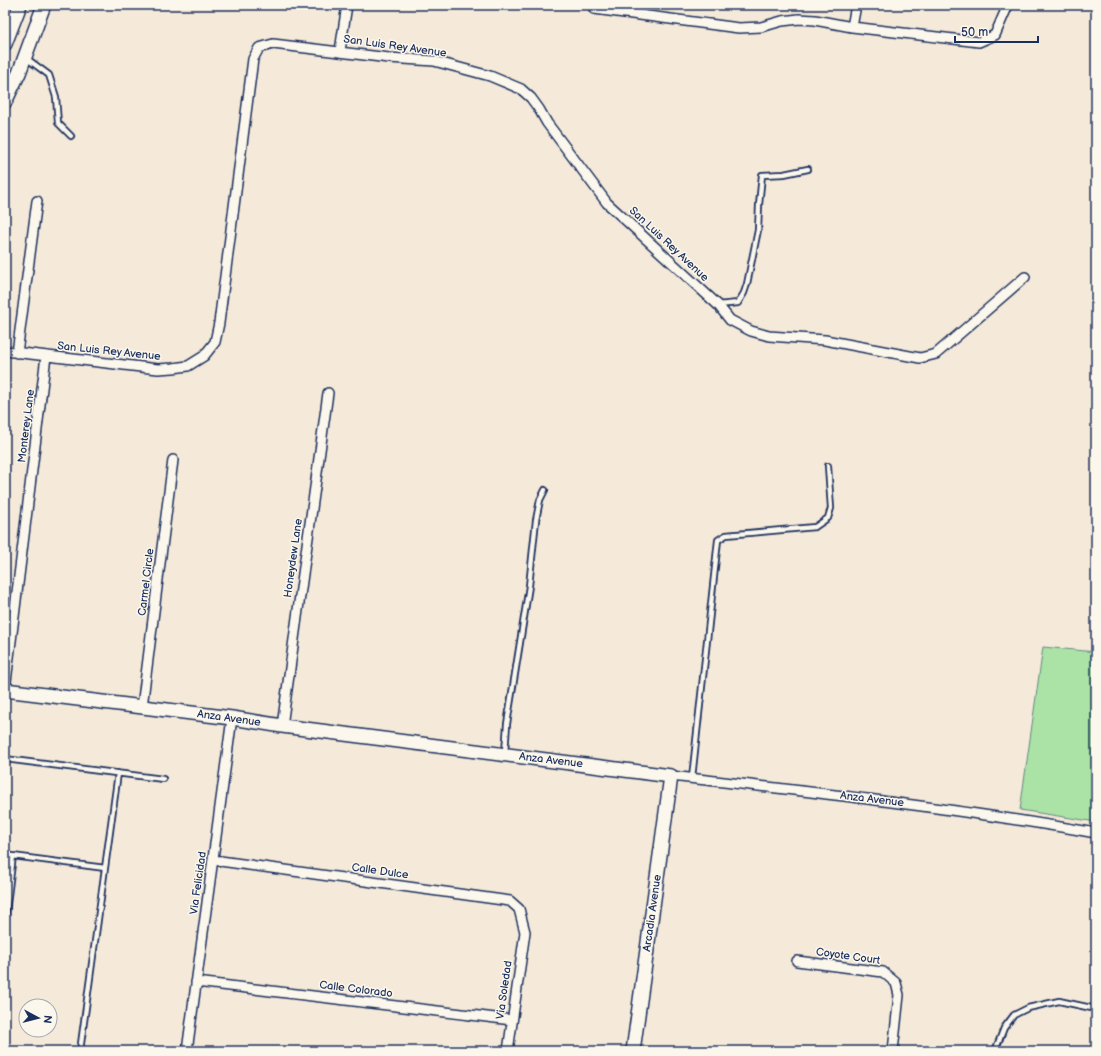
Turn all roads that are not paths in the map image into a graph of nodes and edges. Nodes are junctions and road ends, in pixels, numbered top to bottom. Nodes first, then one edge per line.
1 (20, 5) edge
2 (44, 5) edge
3 (346, 5) edge
4 (856, 5) edge
5 (1008, 5) edge
6 (594, 9) dead end
7 (852, 27) junction
8 (5, 44) edge
9 (340, 51) junction
10 (24, 58) junction
11 (5, 102) edge
12 (71, 136) dead end
13 (808, 169) dead end
14 (37, 201) dead end
15 (1025, 277) dead end
16 (718, 305) junction
17 (5, 352) edge
18 (17, 353) junction
19 (46, 356) junction
20 (328, 393) dead end
21 (173, 460) dead end
22 (828, 466) dead end
23 (545, 490) dead end
24 (5, 690) edge
25 (142, 707) junction
26 (232, 718) junction
27 (282, 726) junction
28 (504, 755) junction
29 (5, 759) edge
30 (118, 773) junction
31 (671, 776) junction
32 (163, 778) dead end
33 (692, 778) junction
34 (1096, 832) edge
35 (5, 855) edge
36 (13, 856) junction
37 (213, 860) junction
38 (105, 868) junction
39 (5, 920) edge
40 (524, 932) joint
41 (797, 961) dead end
42 (196, 982) junction
43 (1096, 1009) edge
44 (512, 1020) junction
45 (80, 1051) edge
46 (187, 1051) edge
47 (508, 1051) edge
48 (633, 1051) edge
49 (893, 1051) edge
50 (995, 1051) edge

1 - 8 street
2 - 10 street
3 - 9 street
4 - 7 street
5 - 7 street
6 - 7 street
9 - 16 street, San Luis Rey Avenue
9 - 19 street, San Luis Rey Avenue
10 - 11 street
10 - 12 lane
13 - 16 lane
14 - 18 street
15 - 16 street, San Luis Rey Avenue
17 - 18 street, San Luis Rey Avenue
18 - 19 street, San Luis Rey Avenue
19 - 24 street, Monterey Lane
20 - 27 street, Honeydew Lane
21 - 25 street, Carmel Circle
22 - 33 lane
23 - 28 lane
24 - 25 street, Anza Avenue
25 - 26 street, Anza Avenue
26 - 27 street, Anza Avenue
26 - 37 street, Via Felicidad
27 - 28 street, Anza Avenue
28 - 31 street, Anza Avenue
29 - 30 lane
30 - 32 lane
30 - 38 lane
31 - 33 street, Anza Avenue
31 - 48 street, Arcadia Avenue
33 - 34 street, Anza Avenue
35 - 36 lane
36 - 38 lane
36 - 39 lane
37 - 40 street, Calle Dulce
37 - 42 street, Via Felicidad
38 - 45 lane
40 - 44 street, Via Soledad
41 - 49 street, Coyote Court
42 - 44 street, Calle Colorado
42 - 46 street, Via Felicidad
43 - 50 lane
44 - 47 street, Via Soledad

